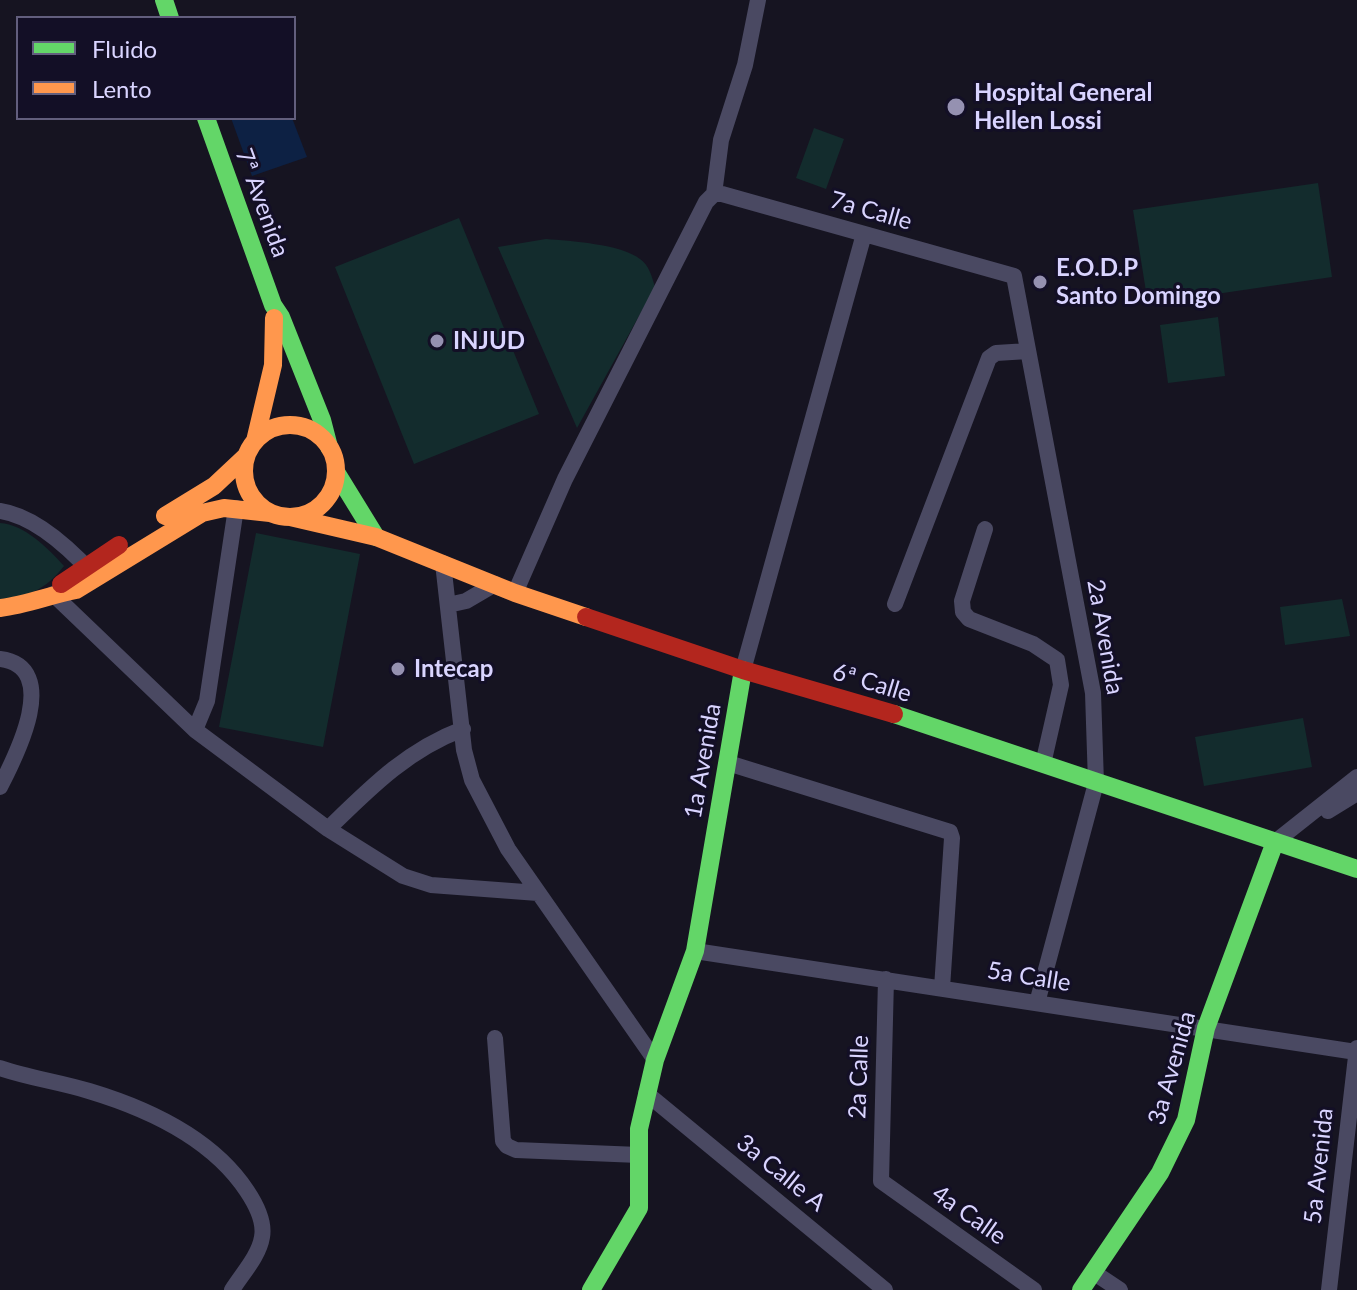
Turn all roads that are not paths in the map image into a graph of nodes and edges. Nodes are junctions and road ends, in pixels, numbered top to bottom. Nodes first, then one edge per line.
1 (758, 0) edge
2 (207, 120) edge
3 (714, 194) junction
4 (864, 234) junction
5 (1014, 276) joint
6 (273, 305) junction
7 (1028, 351) junction
8 (329, 447) junction
9 (251, 448) junction
10 (336, 472) junction
11 (236, 508) junction
12 (0, 511) edge
13 (270, 513) junction
14 (290, 517) junction
15 (985, 529) dead end
16 (376, 537) junction
17 (443, 563) junction
18 (91, 572) junction
19 (495, 584) junction
20 (515, 593) junction
21 (53, 594) junction
22 (895, 604) dead end
23 (448, 605) junction
24 (0, 608) edge
25 (0, 659) edge
26 (743, 670) junction
27 (463, 729) junction
28 (195, 730) junction
29 (728, 763) junction
30 (1043, 764) junction
31 (1357, 777) edge
32 (1096, 783) junction
33 (0, 787) edge
34 (1357, 793) edge
35 (328, 829) junction
36 (1275, 842) junction
37 (1357, 869) edge
38 (538, 893) junction
39 (695, 951) junction
40 (886, 979) junction
41 (942, 988) junction
42 (1037, 1003) junction
43 (1206, 1028) junction
44 (495, 1038) dead end
45 (1356, 1050) edge
46 (655, 1060) junction
47 (0, 1068) edge
48 (646, 1093) junction
49 (639, 1155) junction
50 (880, 1177) joint
51 (1093, 1272) junction
52 (232, 1290) edge
53 (591, 1290) edge
54 (885, 1290) edge
55 (1034, 1290) edge
56 (1081, 1290) edge
57 (1120, 1290) edge
58 (1329, 1290) edge

1 - 3 street
2 - 6 main road, 7ª Avenida
3 - 4 street, 7a Calle
3 - 20 street
4 - 5 street, 7a Calle
4 - 26 street, 1a Avenida
5 - 7 street, 2a Avenida
6 - 8 main road, 7ª Avenida
6 - 9 main road, 7ª Avenida
7 - 22 street
7 - 32 street, 2a Avenida
8 - 9 main road
8 - 10 main road
9 - 13 main road
9 - 18 main road
10 - 14 main road
10 - 16 main road
11 - 13 main road
11 - 18 main road
11 - 28 street
12 - 18 street
13 - 14 main road
14 - 16 main road, 6ª Calle
15 - 30 street
16 - 17 main road, 6ª Calle
17 - 19 main road, 6ª Calle
17 - 23 street
18 - 21 main road
19 - 20 main road, 6ª Calle
19 - 23 street
20 - 26 main road, 6ª Calle
21 - 24 main road
21 - 28 street
23 - 27 street
25 - 33 street
26 - 29 main road, 1a Avenida
26 - 30 main road, 6ª Calle
27 - 35 street
27 - 38 street
28 - 35 street
29 - 39 main road, 1a Avenida
29 - 41 street
30 - 32 main road, 6ª Calle
31 - 36 street
32 - 36 main road, 6ª Calle
32 - 42 street, 2a Avenida
34 - 36 street
35 - 38 street
36 - 37 main road, 6ª Calle
36 - 43 main road, 3a Avenida
38 - 46 street
39 - 40 street, 5a Calle
39 - 46 main road, 1a Avenida
40 - 41 street, 5a Calle
40 - 50 street, 2a Calle
41 - 42 street, 5a Calle
42 - 43 street, 5a Calle
43 - 45 street, 5a Calle
43 - 51 main road, 3a Avenida
44 - 49 street
45 - 58 street, 5a Avenida
46 - 48 main road, 1a Avenida
47 - 52 street
48 - 49 main road, 1a Avenida
48 - 54 street, 3a Calle A
49 - 53 main road, 1a Avenida
50 - 55 street, 4a Calle
51 - 56 main road, 3a Avenida
51 - 57 street

